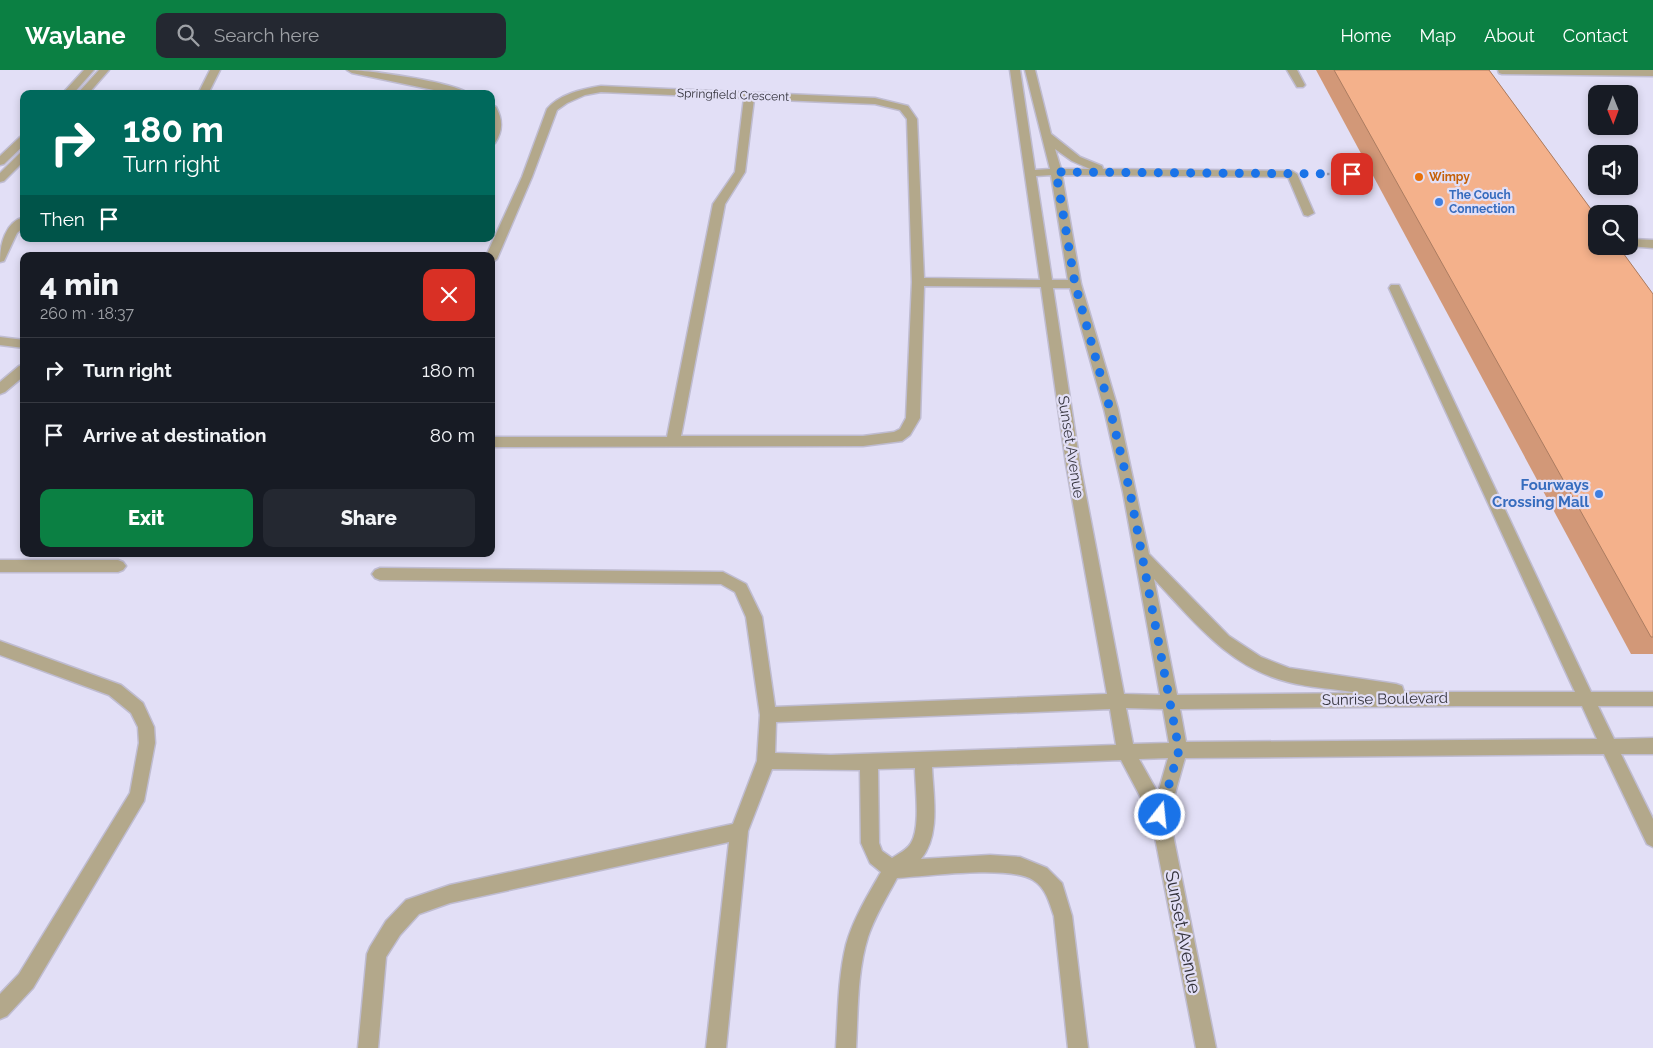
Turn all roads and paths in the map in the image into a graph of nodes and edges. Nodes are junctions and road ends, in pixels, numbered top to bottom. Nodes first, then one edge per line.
1 (89, 70) edge
2 (104, 70) edge
3 (215, 70) edge
4 (352, 70) edge
5 (1016, 70) edge
6 (1030, 70) edge
7 (1292, 70) edge
8 (1502, 71) edge
9 (1653, 73) edge
10 (1300, 85) dead end
11 (71, 90) edge
12 (86, 90) edge
13 (206, 90) edge
14 (452, 90) edge
15 (749, 96) junction
16 (495, 114) edge
17 (495, 132) edge
18 (1045, 134) junction
19 (20, 143) edge
20 (20, 159) edge
21 (0, 162) edge
22 (1056, 172) junction
23 (1115, 172) junction
24 (1031, 173) junction
25 (1292, 174) junction
26 (1381, 174) edge
27 (0, 178) edge
28 (1308, 213) dead end
29 (20, 224) edge
30 (1638, 243) edge
31 (1653, 244) edge
32 (494, 252) edge
33 (0, 258) edge
34 (918, 282) junction
35 (1046, 283) junction
36 (1075, 284) junction
37 (1395, 288) dead end
38 (0, 341) edge
39 (20, 344) edge
40 (20, 372) edge
41 (0, 389) edge
42 (673, 441) junction
43 (495, 442) edge
44 (1142, 556) junction
45 (0, 566) edge
46 (118, 566) dead end
47 (380, 574) dead end
48 (0, 648) edge
49 (1456, 699) junction
50 (1586, 699) junction
51 (1653, 699) edge
52 (1117, 700) junction
53 (1169, 702) junction
54 (768, 715) junction
55 (1608, 746) junction
56 (1653, 746) edge
57 (1179, 750) junction
58 (1126, 752) junction
59 (923, 760) junction
60 (766, 761) junction
61 (869, 762) junction
62 (1160, 815) junction
63 (739, 831) junction
64 (1653, 838) edge
65 (892, 870) junction
66 (0, 1009) edge
67 (368, 1048) edge
68 (716, 1048) edge
69 (846, 1048) edge
70 (1078, 1048) edge
71 (1206, 1048) edge

1 - 11 street
2 - 12 street
3 - 13 street
4 - 14 street
5 - 24 street, Sunset Avenue
6 - 18 street, Sunset Avenue
7 - 10 street
8 - 9 street
15 - 32 street, Springfield Crescent
15 - 34 street, Springfield Crescent
15 - 42 street
16 - 17 street
18 - 22 street, Sunset Avenue
18 - 23 street
19 - 21 street
20 - 27 street
22 - 23 street
22 - 24 street
22 - 36 street, Sunset Avenue
23 - 25 street
24 - 35 street, Sunset Avenue
25 - 26 path
25 - 28 street
29 - 33 street
30 - 31 street
34 - 35 street
34 - 42 street, Springfield Crescent
35 - 36 street
35 - 52 street, Sunset Avenue
36 - 44 street, Sunset Avenue
37 - 50 street
38 - 39 street
40 - 41 street
42 - 43 street, Springfield Crescent
44 - 49 street
44 - 53 street, Sunset Avenue
45 - 46 street
47 - 54 street
48 - 66 street
49 - 50 street, Sunrise Boulevard
49 - 53 street, Sunrise Boulevard
50 - 51 street, Sunrise Boulevard
50 - 55 street
52 - 53 street, Sunrise Boulevard
52 - 54 street, Sunrise Boulevard
52 - 58 street, Sunset Avenue
53 - 57 street, Sunset Avenue
54 - 60 street
55 - 56 street
55 - 57 street
55 - 64 street
57 - 58 street
57 - 62 street, Sunset Avenue
58 - 59 street
58 - 62 street, Sunset Avenue
59 - 61 street
59 - 65 street
60 - 61 street
60 - 63 street
61 - 65 street
62 - 71 street, Sunset Avenue
63 - 67 street
63 - 68 street
65 - 69 street
65 - 70 street

